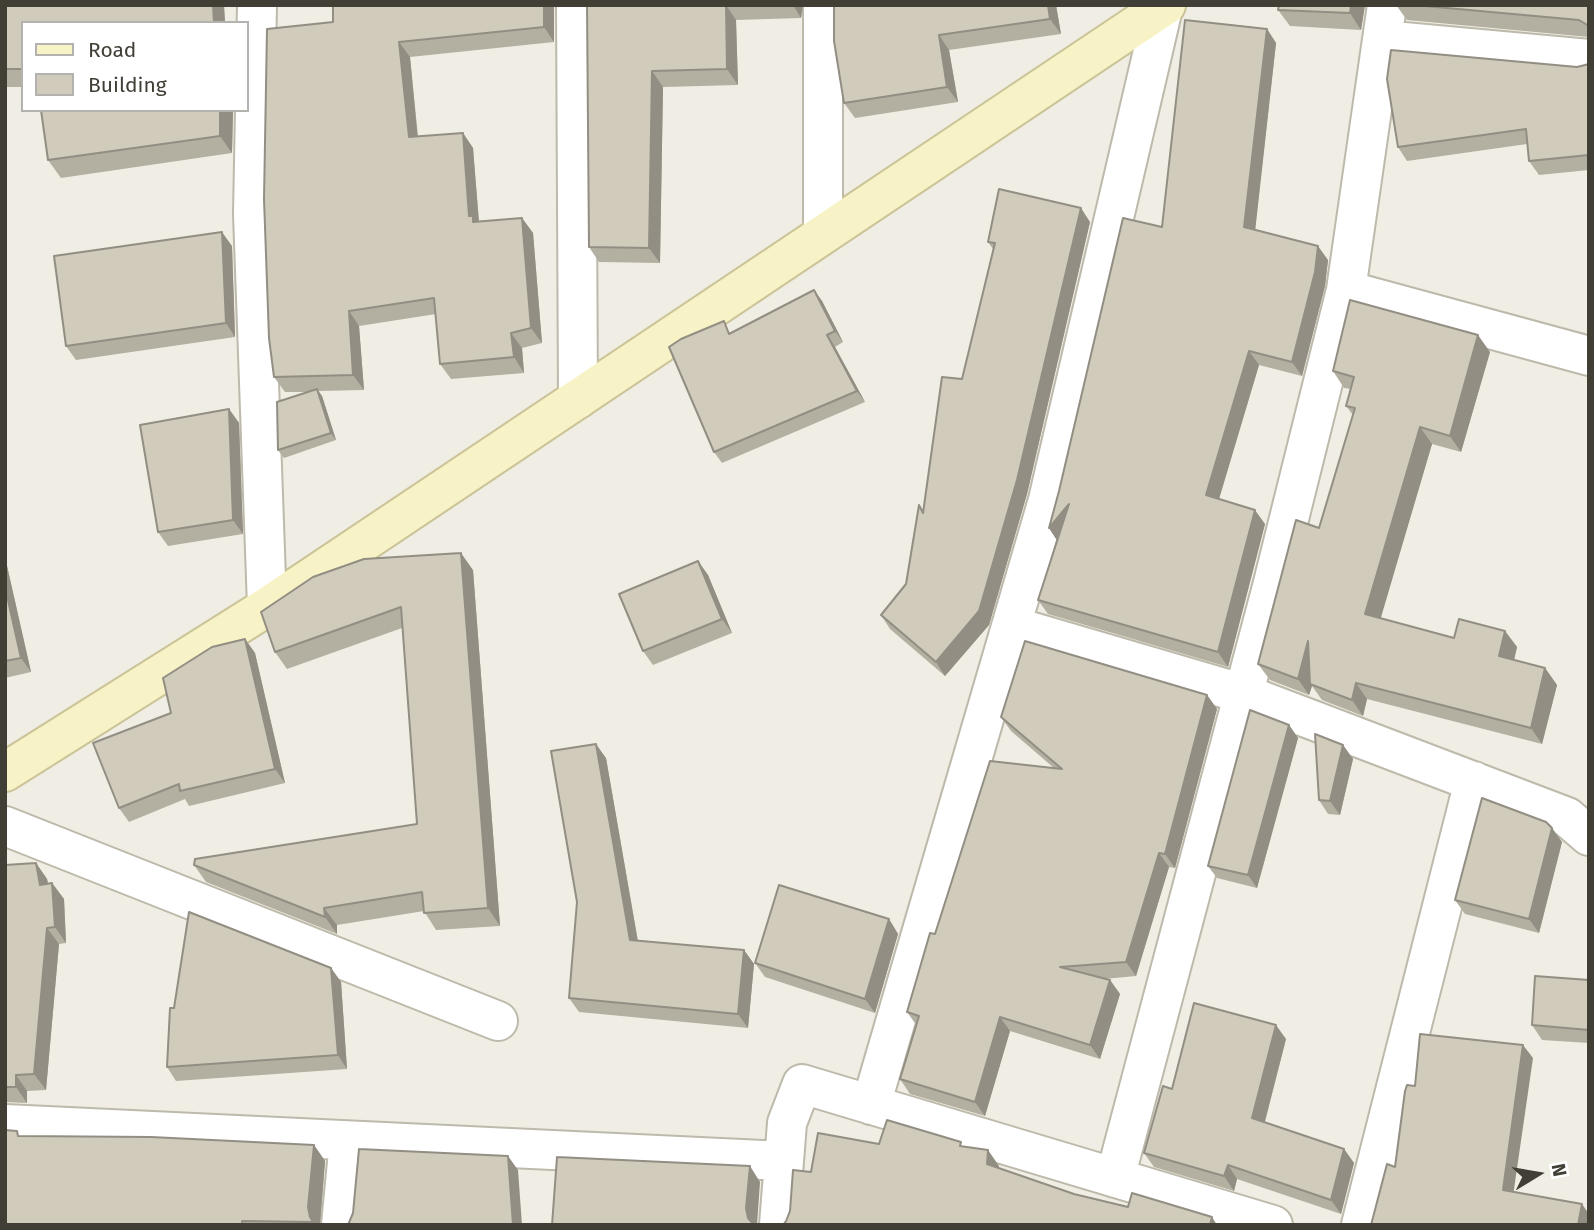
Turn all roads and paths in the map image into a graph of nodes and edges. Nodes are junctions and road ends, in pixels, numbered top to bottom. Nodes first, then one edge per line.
1 (257, 5) edge
2 (576, 5) edge
3 (823, 5) edge
4 (1164, 6) edge
5 (1385, 23) edge
6 (1589, 60) edge
7 (823, 234) junction
8 (1346, 290) junction
9 (1589, 356) edge
10 (578, 398) junction
11 (267, 607) junction
12 (1012, 626) junction
13 (1244, 694) junction
14 (5, 772) edge
15 (1474, 781) junction
16 (5, 826) edge
17 (1589, 836) edge
18 (498, 1021) dead end
19 (871, 1105) junction
20 (5, 1124) edge
21 (349, 1140) junction
22 (784, 1161) junction
23 (1115, 1178) junction
24 (341, 1225) edge
25 (779, 1225) edge
26 (1273, 1225) edge
27 (1362, 1225) edge

1 - 11 street
2 - 10 street
3 - 7 street
4 - 7 main road
4 - 12 street
5 - 6 street
5 - 8 street
7 - 10 main road
8 - 9 street
8 - 13 street
10 - 11 main road
11 - 14 main road
12 - 13 street
12 - 19 street
13 - 15 street
13 - 23 street
15 - 17 street
15 - 27 street
16 - 18 street
19 - 22 street
19 - 23 street
20 - 21 street
21 - 22 street
21 - 24 street
22 - 25 street
23 - 26 street

